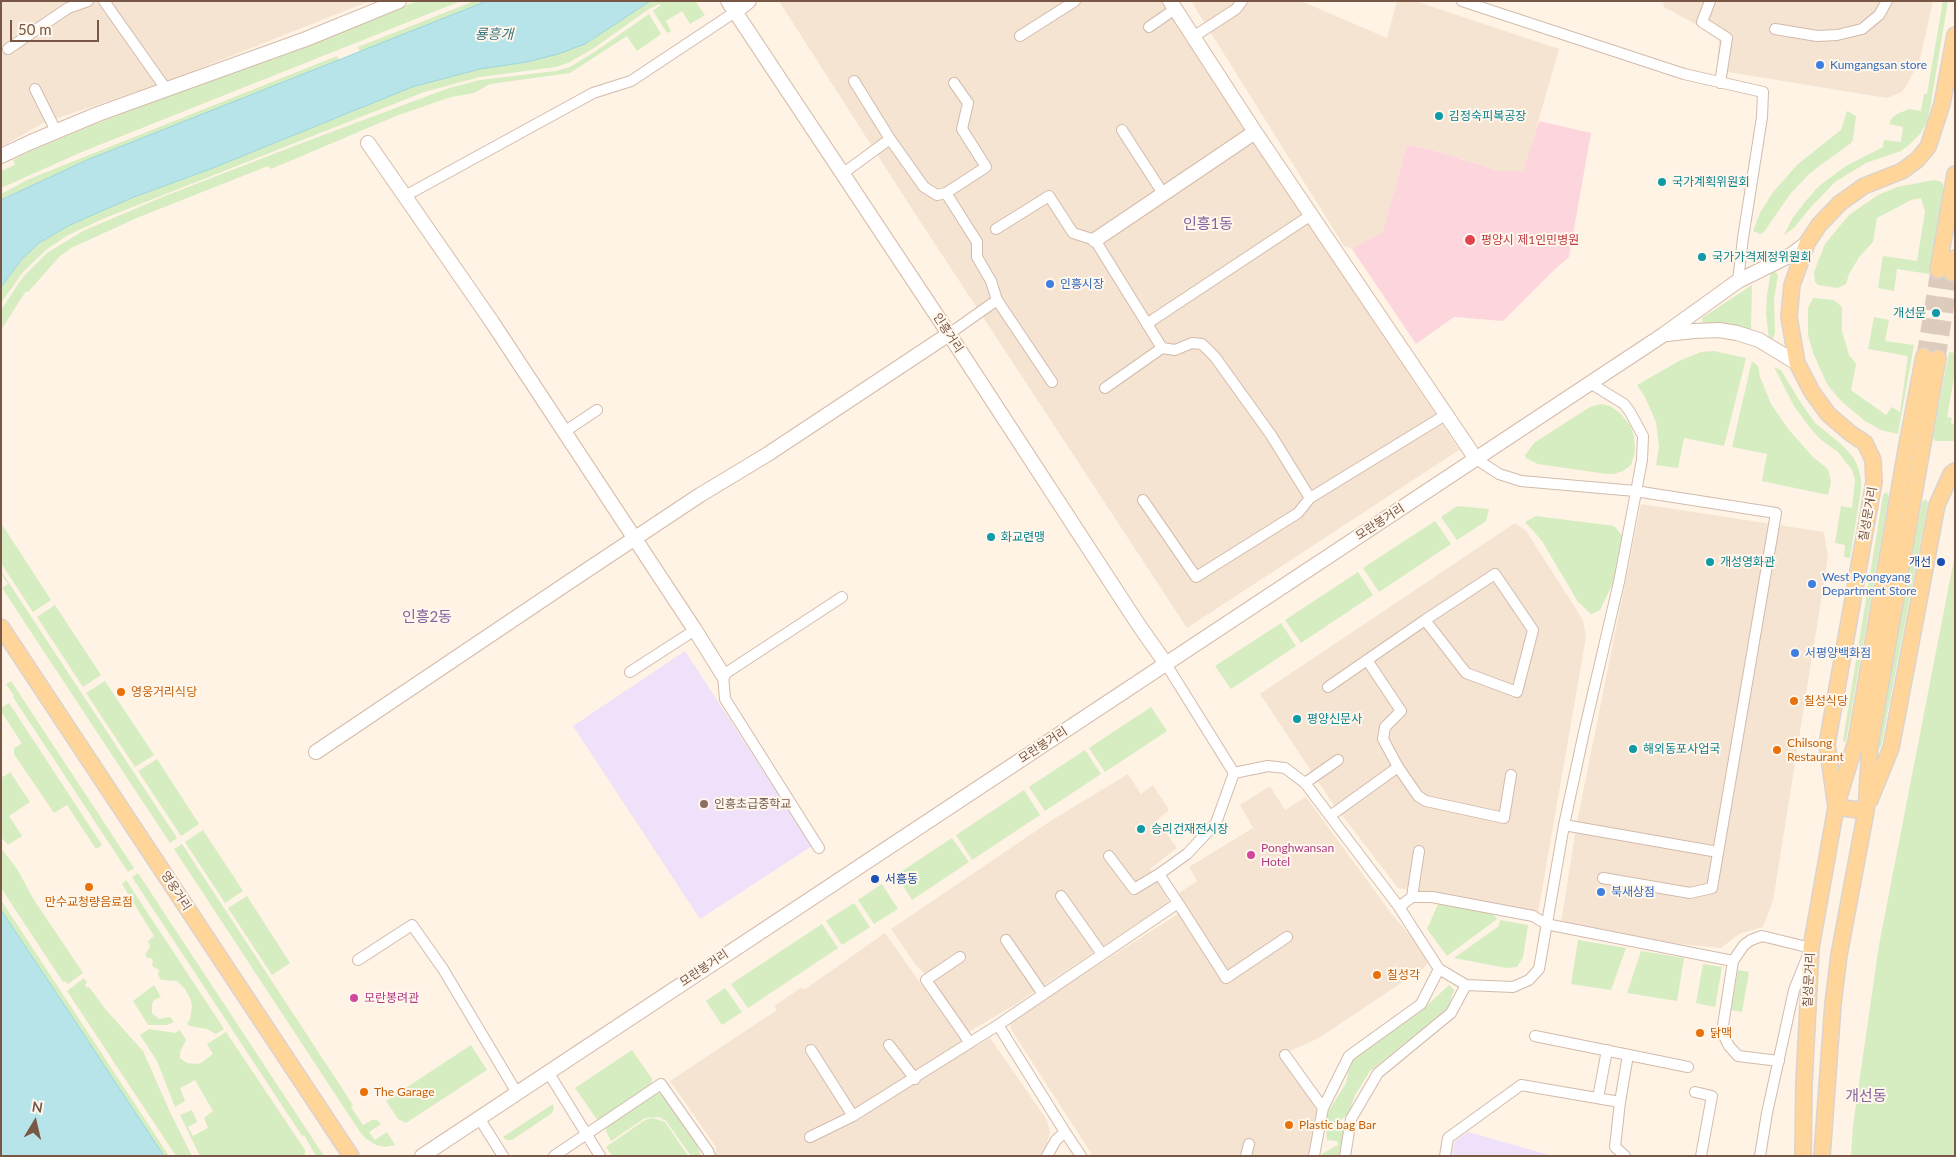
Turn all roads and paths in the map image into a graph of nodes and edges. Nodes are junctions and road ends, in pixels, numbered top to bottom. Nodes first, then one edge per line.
1 (88, 1) edge
2 (104, 1) edge
3 (399, 1) edge
4 (749, 1) edge
5 (1075, 1) edge
6 (1242, 1) edge
7 (1462, 1) edge
8 (1710, 1) edge
9 (1887, 1) edge
10 (1173, 5) edge
11 (732, 6) edge
12 (1149, 27) dead end
13 (1775, 29) dead end
14 (1955, 35) edge
15 (1020, 36) dead end
16 (1193, 37) junction
17 (8, 49) dead end
18 (854, 82) dead end
19 (1720, 83) junction
20 (954, 84) dead end
21 (35, 89) dead end
22 (166, 90) junction
23 (1122, 130) dead end
24 (56, 131) junction
25 (1255, 132) junction
26 (890, 139) junction
27 (368, 143) dead end
28 (1, 156) edge
29 (842, 174) junction
30 (1955, 174) edge
31 (946, 193) junction
32 (1164, 195) junction
33 (404, 196) junction
34 (1311, 215) junction
35 (996, 228) dead end
36 (1095, 240) junction
37 (1807, 243) junction
38 (1948, 267) tunnel mouth
39 (1738, 281) junction
40 (997, 300) junction
41 (1148, 323) junction
42 (949, 334) junction
43 (1664, 335) junction
44 (1162, 348) junction
45 (1798, 363) junction
46 (1052, 382) dead end
47 (1590, 383) junction
48 (1105, 388) dead end
49 (598, 410) dead end
50 (1447, 414) junction
51 (564, 432) junction
52 (1476, 459) junction
53 (1955, 471) edge
54 (1636, 491) junction
55 (1310, 498) junction
56 (1143, 500) dead end
57 (634, 539) junction
58 (842, 596) dead end
59 (1425, 620) junction
60 (1, 627) edge
61 (696, 630) junction
62 (1367, 660) junction
63 (1166, 664) junction
64 (630, 672) dead end
65 (723, 675) junction
66 (1328, 687) dead end
67 (316, 752) dead end
68 (1338, 760) dead end
69 (1398, 767) junction
70 (1234, 773) junction
71 (1511, 775) dead end
72 (1305, 783) junction
73 (1836, 807) junction
74 (1866, 811) junction
75 (1330, 816) junction
76 (1564, 825) junction
77 (819, 848) dead end
78 (1419, 851) dead end
79 (1718, 852) junction
80 (1109, 856) dead end
81 (1159, 874) junction
82 (1603, 878) dead end
83 (1061, 896) dead end
84 (1412, 897) junction
85 (1178, 902) junction
86 (1400, 907) junction
87 (1546, 924) junction
88 (1287, 937) dead end
89 (1006, 940) dead end
90 (1811, 948) junction
91 (1102, 954) junction
92 (960, 957) dead end
93 (358, 960) dead end
94 (1733, 961) junction
95 (1439, 969) junction
96 (1466, 985) junction
97 (1043, 994) junction
98 (998, 1025) junction
99 (1535, 1036) dead end
100 (970, 1043) junction
101 (890, 1045) dead end
102 (811, 1050) dead end
103 (1607, 1050) junction
104 (1285, 1055) dead end
105 (1628, 1055) junction
106 (1779, 1061) junction
107 (1688, 1067) dead end
108 (548, 1072) junction
109 (915, 1079) junction
110 (1695, 1092) dead end
111 (517, 1094) junction
112 (1598, 1098) junction
113 (1620, 1102) junction
114 (1323, 1108) junction
115 (853, 1116) junction
116 (479, 1118) junction
117 (1065, 1132) junction
118 (586, 1134) junction
119 (810, 1137) dead end
120 (1249, 1144) dead end
121 (351, 1156) edge
122 (422, 1156) edge
123 (503, 1156) edge
124 (554, 1156) edge
125 (600, 1156) edge
126 (710, 1156) edge
127 (1047, 1156) edge
128 (1082, 1156) edge
129 (1246, 1156) edge
130 (1314, 1156) edge
131 (1345, 1156) edge
132 (1445, 1156) edge
133 (1626, 1156) edge
134 (1701, 1156) edge
135 (1760, 1156) edge
136 (1803, 1156) edge
137 (1822, 1156) edge

1 - 17 street
2 - 22 street
3 - 22 street
4 - 11 street
5 - 15 street
6 - 16 street
7 - 19 street
8 - 19 street
9 - 13 street
10 - 12 street
10 - 16 street
11 - 29 street, 인흥거리
11 - 33 street
14 - 37 main road, 칠성문거리
16 - 25 street
18 - 26 street
19 - 39 street
20 - 31 street
21 - 24 street
22 - 24 street
23 - 32 street
24 - 28 street
25 - 32 street
25 - 34 street
26 - 29 street
26 - 31 street
27 - 33 street
29 - 42 street, 인흥거리
30 - 38 main road
31 - 40 street
32 - 36 street
33 - 51 street
34 - 41 street
34 - 50 street
35 - 36 street
36 - 41 street
37 - 39 street, 모란봉거리
37 - 45 main road, 칠성문거리
39 - 43 street, 모란봉거리
40 - 42 street
40 - 46 street
41 - 44 street
42 - 57 street
42 - 63 street, 인흥거리
43 - 45 street
43 - 47 street, 모란봉거리
44 - 48 street
44 - 55 street
45 - 73 main road, 칠성문거리
47 - 52 street, 모란봉거리
47 - 54 street
49 - 51 street
50 - 52 street
50 - 55 street
51 - 57 street
52 - 54 street
52 - 63 street, 모란봉거리
53 - 74 main road, 칠성문거리
54 - 76 street
54 - 79 street
55 - 56 street
57 - 61 street
57 - 67 street
58 - 65 street
59 - 59 street
59 - 62 street
60 - 121 main road, 영웅거리
61 - 64 street
61 - 65 street
62 - 66 street
62 - 69 street
63 - 70 street
63 - 108 street, 모란봉거리
65 - 77 street
68 - 72 street
69 - 71 street
69 - 75 street
70 - 72 street
70 - 81 street
72 - 75 street
73 - 74 main road
73 - 74 main road, 칠성문거리
73 - 90 main road, 칠성문거리
74 - 137 main road, 칠성문거리
75 - 86 street
76 - 79 street
76 - 87 street
78 - 84 street
79 - 82 street
80 - 81 street
81 - 85 street
83 - 91 street
84 - 86 street
84 - 87 street
85 - 88 street
85 - 91 street
86 - 95 street
87 - 94 street
87 - 96 street
89 - 97 street
90 - 94 street
90 - 106 street
90 - 136 main road, 칠성문거리
91 - 97 street
92 - 100 street
93 - 111 street
94 - 106 street
95 - 96 street
95 - 114 street
96 - 131 street
97 - 98 street
98 - 100 street
98 - 117 street
99 - 103 street
100 - 109 street
101 - 109 street
102 - 115 street
103 - 105 street
103 - 112 street
104 - 114 street
105 - 107 street
105 - 113 street
106 - 135 street
108 - 111 street, 모란봉거리
108 - 118 street
109 - 115 street
110 - 134 street
111 - 116 street, 모란봉거리
112 - 113 street
112 - 132 street
113 - 133 street
114 - 130 street
115 - 119 street
116 - 122 street, 모란봉거리
116 - 123 street
117 - 127 street
117 - 128 street
118 - 124 street
118 - 125 street
118 - 126 street
120 - 129 street

